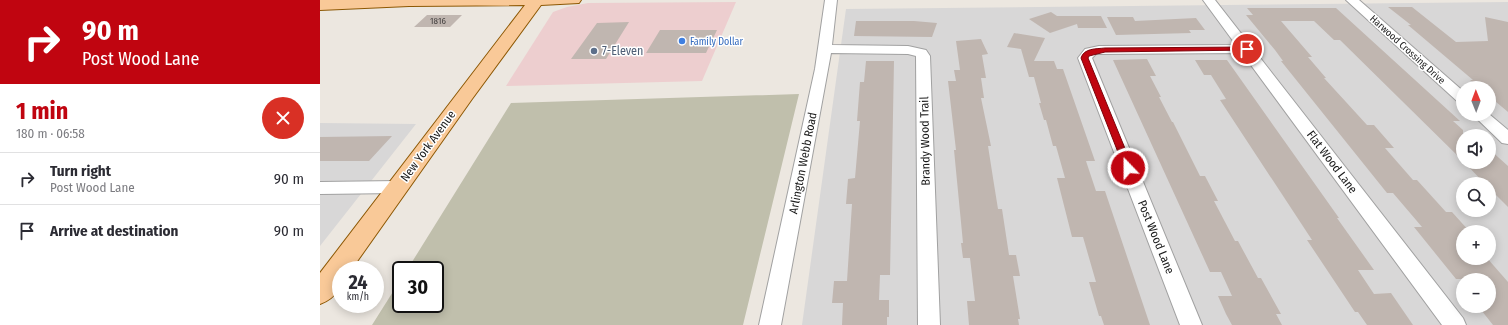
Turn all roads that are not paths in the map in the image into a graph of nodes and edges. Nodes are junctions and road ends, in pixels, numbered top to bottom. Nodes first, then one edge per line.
1 (473, 0) edge
2 (537, 0) edge
3 (572, 0) edge
4 (831, 0) edge
5 (1209, 0) edge
6 (1352, 0) edge
7 (320, 5) edge
8 (516, 30) junction
9 (825, 49) junction
10 (1247, 49) junction
11 (1456, 93) edge
12 (1488, 121) edge
13 (1508, 139) edge
14 (398, 187) junction
15 (320, 188) edge
16 (320, 294) edge
17 (770, 325) edge
18 (929, 325) edge
19 (1191, 325) edge
20 (1455, 325) edge

1 - 2 main road
1 - 7 main road
1 - 8 main road
2 - 3 main road
2 - 8 main road, New York Avenue
4 - 9 street, Arlington Webb Road
5 - 10 street, Flat Wood Lane
6 - 11 street, Harwood Crossing Drive
8 - 14 main road, New York Avenue
9 - 17 street, Arlington Webb Road
9 - 18 street, Brandy Wood Trail
10 - 19 street, Post Wood Lane
10 - 20 street, Flat Wood Lane
12 - 13 street
14 - 15 street
14 - 16 main road, New York Avenue

